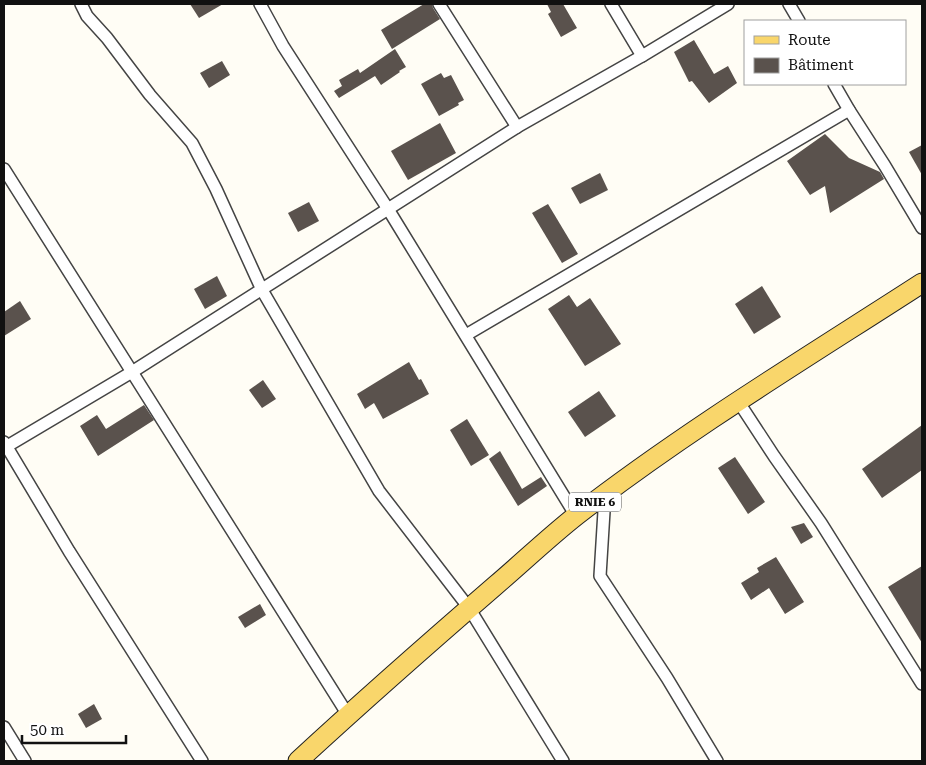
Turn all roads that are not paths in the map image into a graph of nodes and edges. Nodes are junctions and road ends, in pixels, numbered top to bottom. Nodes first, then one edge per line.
1 (82, 4) edge
2 (260, 4) edge
3 (440, 4) edge
4 (611, 4) edge
5 (728, 4) edge
6 (789, 4) edge
7 (797, 20) edge
8 (642, 56) junction
9 (835, 85) edge
10 (849, 110) junction
11 (517, 128) junction
12 (4, 169) edge
13 (388, 208) junction
14 (922, 228) edge
15 (922, 283) edge
16 (262, 290) junction
17 (466, 335) junction
18 (132, 372) junction
19 (738, 401) junction
20 (5, 445) edge
21 (605, 495) junction
22 (576, 516) junction
23 (469, 608) junction
24 (922, 684) edge
25 (348, 716) junction
26 (4, 728) edge
27 (25, 761) edge
28 (202, 761) edge
29 (298, 761) edge
30 (564, 761) edge
31 (717, 761) edge

1 - 16 street
2 - 13 street
3 - 11 street
4 - 8 street
5 - 8 street
6 - 7 street
8 - 11 street
9 - 10 street
10 - 14 street
10 - 17 street
11 - 13 street
12 - 18 street
13 - 16 street
13 - 17 street
15 - 19 main road, RNIE 6
16 - 18 street
16 - 23 street
17 - 22 street
18 - 20 street
18 - 25 street
19 - 21 main road, RNIE 6
19 - 24 street
20 - 28 street
21 - 22 main road, RNIE 6
21 - 31 street
22 - 23 main road, RNIE 6
23 - 25 main road, RNIE 6
23 - 30 street
25 - 29 main road, RNIE 6
26 - 27 street

